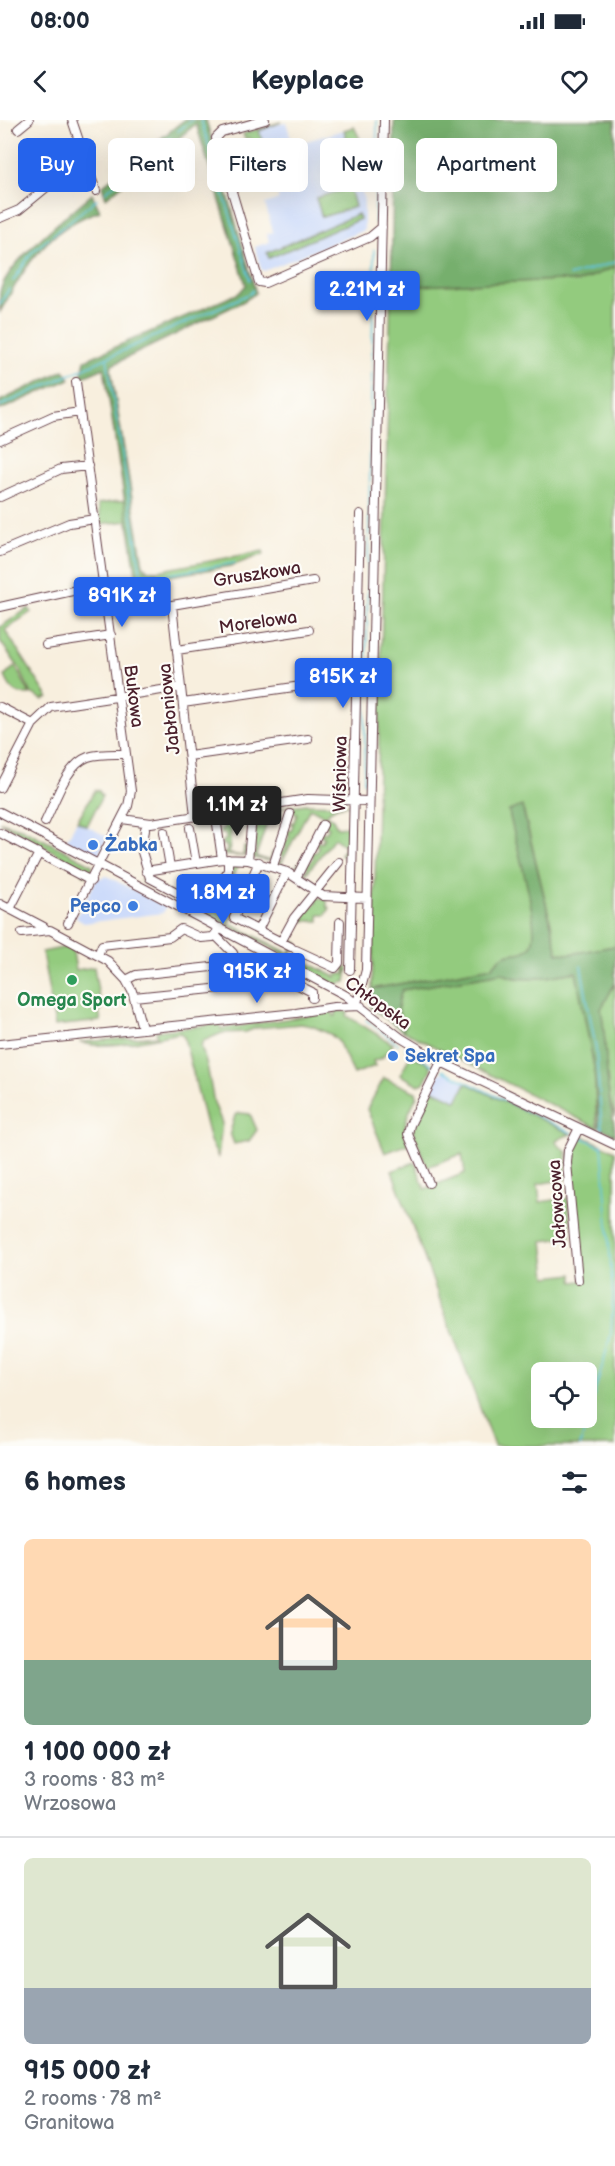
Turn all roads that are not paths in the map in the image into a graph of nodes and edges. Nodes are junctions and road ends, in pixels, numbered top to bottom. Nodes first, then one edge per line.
1 (29, 120) edge
2 (72, 120) edge
3 (265, 120) edge
4 (384, 120) edge
5 (18, 129) dead end
6 (78, 138) edge
7 (41, 192) edge
8 (0, 218) edge
9 (382, 227) junction
10 (370, 237) junction
11 (381, 244) junction
12 (76, 382) dead end
13 (80, 412) junction
14 (0, 440) edge
15 (88, 466) junction
16 (0, 497) edge
17 (360, 514) dead end
18 (95, 519) junction
19 (0, 552) edge
20 (313, 581) dead end
21 (104, 584) junction
22 (168, 605) joint
23 (0, 607) edge
24 (309, 630) dead end
25 (111, 635) junction
26 (46, 645) dead end
27 (177, 650) junction
28 (308, 685) dead end
29 (181, 687) junction
30 (118, 695) junction
31 (183, 703) junction
32 (0, 706) edge
33 (33, 724) junction
34 (308, 739) dead end
35 (126, 754) junction
36 (189, 756) junction
37 (0, 788) edge
38 (354, 800) junction
39 (368, 801) junction
40 (0, 812) edge
41 (290, 814) dead end
42 (195, 816) junction
43 (252, 816) dead end
44 (122, 819) junction
45 (45, 822) dead end
46 (217, 824) dead end
47 (323, 825) dead end
48 (190, 828) dead end
49 (145, 829) dead end
50 (164, 832) dead end
51 (0, 833) edge
52 (39, 853) junction
53 (225, 859) junction
54 (248, 860) junction
55 (259, 862) junction
56 (339, 862) dead end
57 (196, 863) junction
58 (99, 864) junction
59 (273, 866) junction
60 (170, 867) junction
61 (146, 871) junction
62 (288, 872) junction
63 (297, 876) junction
64 (91, 880) junction
65 (317, 891) junction
66 (352, 898) junction
67 (367, 898) junction
68 (0, 904) edge
69 (10, 909) junction
70 (340, 922) dead end
71 (68, 923) dead end
72 (47, 928) junction
73 (258, 930) junction
74 (218, 932) junction
75 (22, 933) dead end
76 (281, 942) junction
77 (98, 955) junction
78 (249, 963) dead end
79 (339, 963) junction
80 (237, 964) junction
81 (126, 980) junction
82 (345, 995) junction
83 (134, 997) junction
84 (312, 999) dead end
85 (359, 1004) junction
86 (334, 1006) junction
87 (142, 1028) junction
88 (0, 1044) edge
89 (441, 1062) junction
90 (579, 1128) junction
91 (615, 1145) edge
92 (429, 1183) dead end
93 (578, 1280) dead end

1 - 5 street
2 - 6 street
3 - 10 street
4 - 9 street
7 - 8 street
9 - 10 street
9 - 11 street
10 - 11 street
11 - 39 street
12 - 13 street, Bukowa
13 - 14 street
13 - 15 street, Bukowa
15 - 16 street
15 - 18 street, Bukowa
17 - 38 street, Wiśniowa
18 - 19 street
18 - 21 street, Bukowa
20 - 22 street, Gruszkowa
21 - 23 street
21 - 25 street, Bukowa
22 - 27 street, Jabłoniowa
24 - 27 street, Morelowa
25 - 26 street
25 - 30 street, Bukowa
27 - 29 street, Jabłoniowa
28 - 31 street
29 - 30 street
29 - 31 street, Jabłoniowa
30 - 33 street
30 - 35 street, Bukowa
31 - 36 street, Jabłoniowa
32 - 33 street
33 - 37 street
34 - 36 street
35 - 44 street, Bukowa
35 - 45 street
36 - 42 street, Jabłoniowa
38 - 39 street
38 - 42 street
38 - 66 street, Wiśniowa
39 - 67 street
40 - 58 street, Chłopska
41 - 59 street
42 - 44 street
43 - 54 street
44 - 58 street, Bukowa
46 - 53 street
47 - 63 street
48 - 57 street
49 - 61 street
50 - 60 street
51 - 52 street
52 - 64 street
52 - 69 street
53 - 54 street
53 - 57 street
53 - 61 street
54 - 55 street
55 - 59 street
55 - 73 street
56 - 65 street
57 - 60 street
58 - 64 street, Bukowa
58 - 74 street, Chłopska
59 - 62 street
60 - 61 street
62 - 63 street
62 - 73 street
63 - 65 street
64 - 71 street, Bukowa
65 - 66 street
65 - 76 street
66 - 67 street
66 - 79 street, Wiśniowa
67 - 85 street
68 - 69 street
69 - 72 street
70 - 79 street
72 - 75 street
72 - 77 street
73 - 76 street
74 - 77 street
74 - 80 street
74 - 82 street, Chłopska
76 - 79 street, Wiśniowa
77 - 81 street
78 - 80 street
80 - 81 street
81 - 83 street
82 - 85 street, Chłopska
82 - 86 street
83 - 84 street
83 - 87 street
85 - 86 street
85 - 89 street, Chłopska
86 - 87 street
87 - 88 street
89 - 90 street, Chłopska
89 - 92 street
90 - 91 street, Chłopska
90 - 93 street, Jałowcowa

